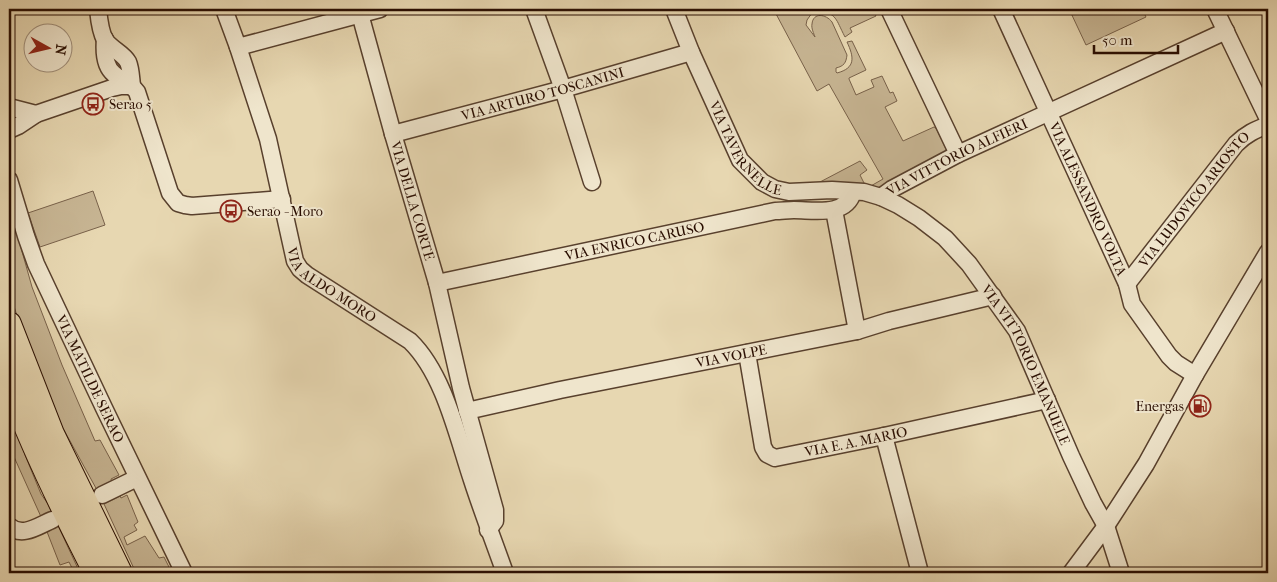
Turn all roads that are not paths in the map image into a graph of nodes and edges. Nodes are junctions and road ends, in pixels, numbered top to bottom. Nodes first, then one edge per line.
1 (98, 9) edge
2 (224, 9) edge
3 (380, 9) edge
4 (534, 9) edge
5 (674, 9) edge
6 (889, 9) edge
7 (1000, 9) edge
8 (1215, 9) edge
9 (360, 14) junction
10 (1226, 31) junction
11 (238, 47) junction
12 (691, 52) junction
13 (132, 86) junction
14 (563, 89) junction
15 (9, 107) edge
16 (1048, 112) junction
17 (36, 114) junction
18 (1268, 119) edge
19 (1268, 125) edge
20 (9, 130) edge
21 (392, 134) junction
22 (958, 154) junction
23 (9, 180) edge
24 (592, 182) dead end
25 (852, 192) junction
26 (880, 197) junction
27 (282, 199) junction
28 (834, 210) junction
29 (1268, 252) edge
30 (437, 283) junction
31 (1127, 284) junction
32 (993, 296) junction
33 (9, 324) edge
34 (857, 331) junction
35 (747, 353) junction
36 (1195, 375) junction
37 (9, 383) edge
38 (461, 388) junction
39 (443, 393) junction
40 (1047, 400) junction
41 (468, 411) junction
42 (52, 434) junction
43 (884, 436) junction
44 (137, 478) junction
45 (102, 495) dead end
46 (61, 521) junction
47 (9, 526) edge
48 (1106, 526) junction
49 (488, 530) junction
50 (85, 573) edge
51 (96, 573) edge
52 (120, 573) edge
53 (129, 573) edge
54 (184, 573) edge
55 (505, 573) edge
56 (920, 573) edge
57 (1071, 573) edge
58 (1121, 573) edge

1 - 13 street
2 - 11 street, VIA ALDO MORO
3 - 9 street
4 - 14 street
5 - 12 street, VIA TAVERNELLE
6 - 22 street
7 - 16 street, VIA ALESSANDRO VOLTA
8 - 10 street
9 - 11 street
9 - 21 street, VIA DELLA CORTE
10 - 16 street, VIA VITTORIO ALFIERI
10 - 18 street
11 - 27 street, VIA ALDO MORO
12 - 14 street, VIA ARTURO TOSCANINI
12 - 25 street, VIA TAVERNELLE
13 - 17 street
13 - 27 street
14 - 21 street, VIA ARTURO TOSCANINI
14 - 24 street
15 - 17 street
16 - 22 street, VIA VITTORIO ALFIERI
16 - 31 street, VIA ALESSANDRO VOLTA
17 - 20 street
19 - 31 street, VIA LUDOVICO ARIOSTO
21 - 30 street, VIA DELLA CORTE
22 - 26 street, VIA VITTORIO ALFIERI
23 - 44 street, VIA MATILDE SERAO
25 - 26 street, VIA TAVERNELLE
25 - 28 street
26 - 32 street, VIA VITTORIO EMANUELE
27 - 39 street, VIA ALDO MORO
28 - 30 street, VIA ENRICO CARUSO
28 - 34 street
29 - 36 street
30 - 38 street, VIA DELLA CORTE
31 - 36 street, VIA ALESSANDRO VOLTA
32 - 34 street, VIA VOLPE
32 - 40 street, VIA VITTORIO EMANUELE
33 - 42 highway
34 - 35 street, VIA VOLPE
35 - 41 street, VIA VOLPE
35 - 43 street, VIA E. A. MARIO
36 - 48 street
37 - 46 highway
38 - 39 street
38 - 41 street, VIA DELLA CORTE
39 - 49 street, VIA ALDO MORO
40 - 43 street, VIA E. A. MARIO
40 - 48 street, VIA VITTORIO EMANUELE
41 - 49 street, VIA DELLA CORTE
42 - 52 highway
42 - 53 highway
43 - 56 street
44 - 45 street
44 - 54 street, VIA MATILDE SERAO
46 - 47 street
46 - 50 highway
46 - 51 highway
48 - 57 street
48 - 58 street, VIA VITTORIO EMANUELE
49 - 55 street, VIA ALDO MORO

